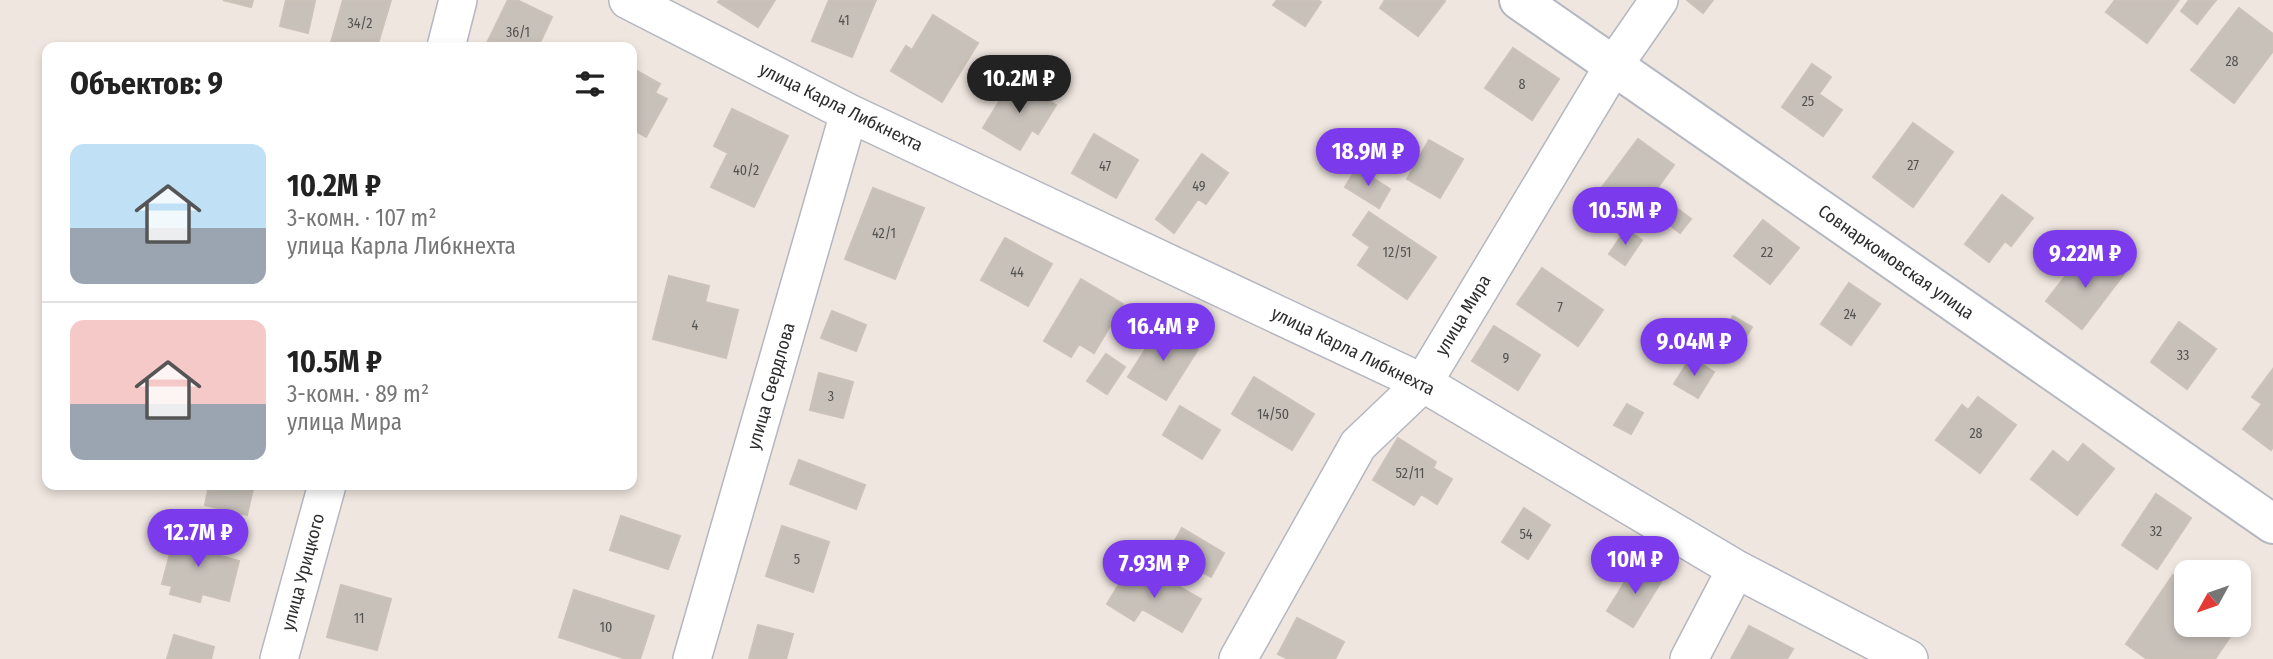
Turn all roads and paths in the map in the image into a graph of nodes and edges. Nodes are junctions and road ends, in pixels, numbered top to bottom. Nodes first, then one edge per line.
1 (458, 0) edge
2 (628, 0) edge
3 (1519, 0) edge
4 (1659, 0) edge
5 (447, 42) edge
6 (1614, 65) junction
7 (849, 113) junction
8 (1423, 383) junction
9 (326, 490) edge
10 (2273, 524) edge
11 (1737, 569) junction
12 (279, 659) edge
13 (692, 659) edge
14 (1238, 659) edge
15 (1689, 659) edge
16 (1909, 659) edge

1 - 5 street
2 - 7 street, улица Карла Либкнехта
3 - 6 street, Совнаркомовская улица
4 - 6 street, улица Мира
6 - 8 street, улица Мира
6 - 10 street, Совнаркомовская улица
7 - 8 street, улица Карла Либкнехта
7 - 13 street, улица Свердлова
8 - 11 street, улица Карла Либкнехта
8 - 14 street, улица Мира
9 - 12 street, улица Урицкого
11 - 15 street
11 - 16 street, улица Карла Либкнехта

